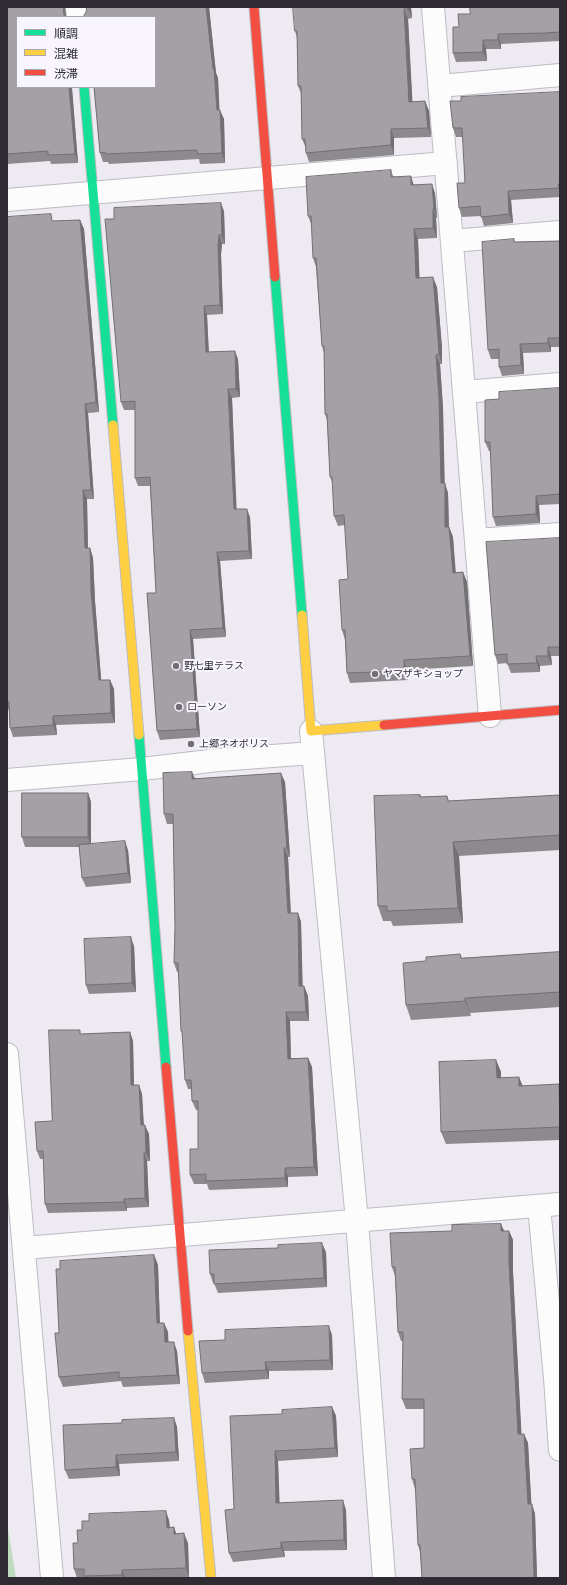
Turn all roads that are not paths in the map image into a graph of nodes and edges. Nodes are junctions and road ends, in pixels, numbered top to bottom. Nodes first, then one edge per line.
1 (254, 7) edge
2 (433, 7) edge
3 (560, 75) edge
4 (440, 86) junction
5 (84, 88) edge
6 (446, 163) junction
7 (268, 178) junction
8 (92, 193) junction
9 (7, 200) edge
10 (560, 232) edge
11 (452, 241) junction
12 (560, 384) edge
13 (464, 392) junction
14 (560, 534) edge
15 (476, 540) junction
16 (560, 710) edge
17 (490, 716) junction
18 (311, 731) junction
19 (313, 753) junction
20 (142, 769) junction
21 (7, 780) edge
22 (7, 1054) edge
23 (560, 1204) edge
24 (538, 1206) junction
25 (357, 1221) junction
26 (179, 1235) junction
27 (24, 1248) junction
28 (557, 1378) edge
29 (560, 1450) edge
30 (52, 1578) edge
31 (211, 1578) edge
32 (384, 1578) edge

1 - 7 street
2 - 4 street
3 - 4 street
4 - 6 street
5 - 8 street
6 - 7 street
6 - 11 street
7 - 8 street
7 - 18 street
8 - 9 street
8 - 20 street
10 - 11 street
11 - 13 street
12 - 13 street
13 - 15 street
14 - 15 street
15 - 17 street
16 - 17 street
17 - 18 street
18 - 19 street
19 - 20 street
19 - 25 street
20 - 21 street
20 - 26 street
22 - 27 street
23 - 24 street
24 - 25 street
24 - 28 street
25 - 26 street
25 - 32 street
26 - 27 street
26 - 31 street
27 - 30 street
28 - 29 street

